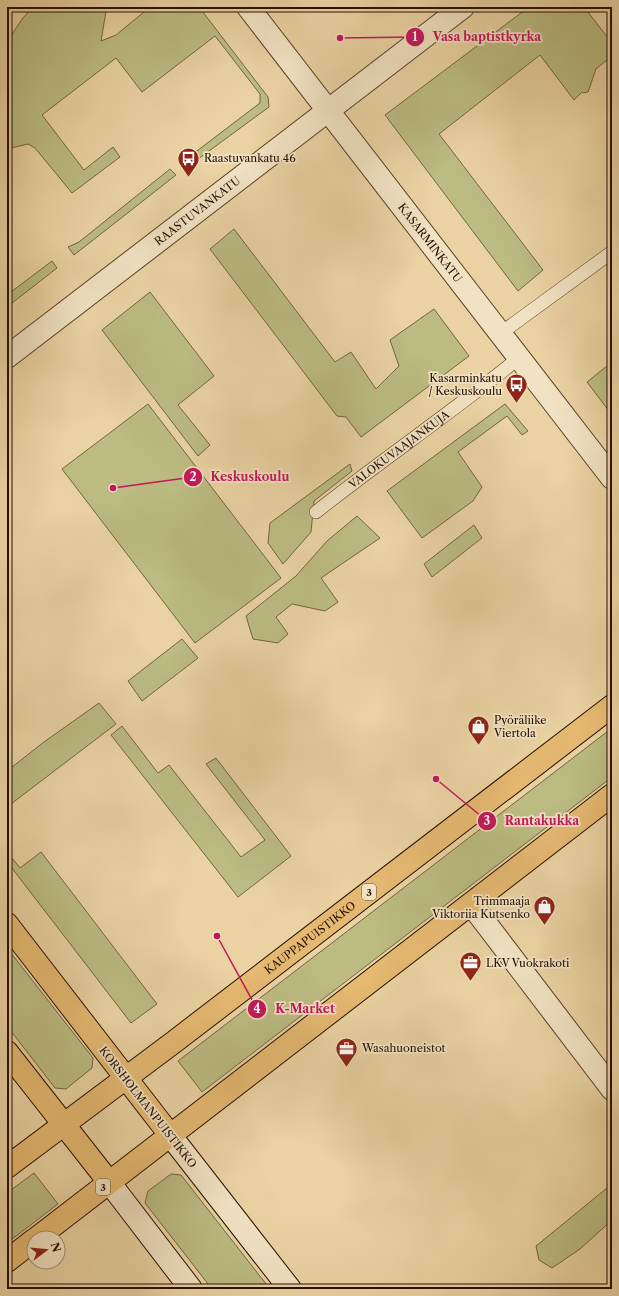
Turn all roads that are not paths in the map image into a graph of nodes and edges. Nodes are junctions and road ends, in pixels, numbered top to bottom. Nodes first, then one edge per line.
1 (248, 7) edge
2 (464, 7) edge
3 (329, 111) junction
4 (612, 252) edge
5 (501, 333) junction
6 (7, 356) edge
7 (520, 357) junction
8 (612, 478) edge
9 (316, 512) dead end
10 (612, 706) edge
11 (612, 795) edge
12 (471, 904) junction
13 (7, 924) edge
14 (7, 1052) edge
15 (126, 1078) junction
16 (612, 1089) edge
17 (64, 1124) junction
18 (170, 1135) junction
19 (7, 1167) edge
20 (109, 1182) junction
21 (46, 1230) edge
22 (26, 1246) edge
23 (7, 1261) edge
24 (191, 1289) edge
25 (290, 1289) edge

1 - 3 street, KASARMINKATU
2 - 3 street, RAASTUVANKATU
3 - 5 street, KASARMINKATU
3 - 6 street, RAASTUVANKATU
4 - 5 lane
5 - 7 street, KASARMINKATU
7 - 8 street, KASARMINKATU
7 - 9 lane, VALOKUVAAJANKUJA
10 - 15 main road, KAUPPAPUISTIKKO / 3
11 - 12 main road, 3
12 - 16 street
12 - 18 main road, 3
13 - 15 main road, KORSHOLMANPUISTIKKO
14 - 17 main road
15 - 17 main road, KAUPPAPUISTIKKO / 3
15 - 18 main road, KORSHOLMANPUISTIKKO
17 - 19 main road, KAUPPAPUISTIKKO / 3
17 - 20 main road
18 - 20 main road, 3
18 - 25 street, KORSHOLMANPUISTIKKO
20 - 21 main road, 3
20 - 24 street
22 - 23 main road

